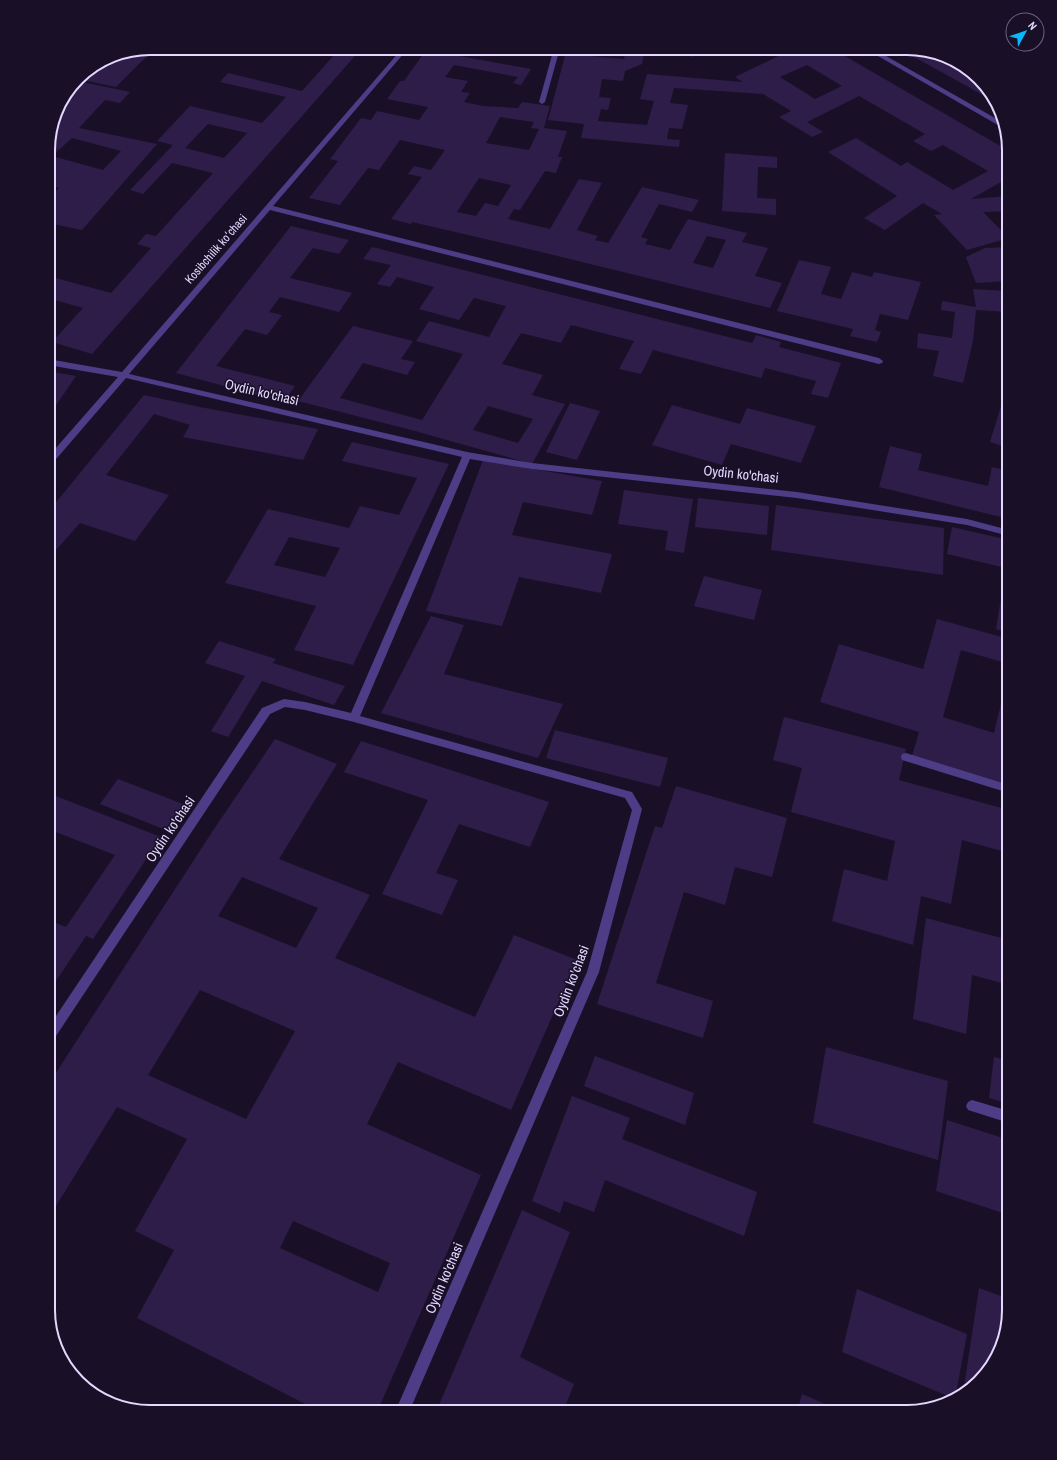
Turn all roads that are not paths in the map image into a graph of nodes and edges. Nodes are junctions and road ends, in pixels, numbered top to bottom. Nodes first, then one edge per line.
1 (399, 55) edge
2 (555, 55) edge
3 (879, 55) edge
4 (542, 102) dead end
5 (999, 124) edge
6 (268, 207) junction
7 (879, 361) dead end
8 (55, 363) edge
9 (123, 375) junction
10 (55, 455) edge
11 (467, 455) junction
12 (1002, 531) edge
13 (354, 718) junction
14 (906, 757) dead end
15 (1002, 787) edge
16 (55, 1028) edge
17 (972, 1106) dead end
18 (1002, 1115) edge
19 (405, 1405) edge

1 - 6 street, Kosibchilik koʻchasi
2 - 4 street
3 - 5 street
6 - 7 street
6 - 9 street, Kosibchilik koʻchasi
8 - 9 street, Oydin ko'chasi
9 - 10 street, Kosibchilik koʻchasi
9 - 11 street, Oydin ko'chasi
11 - 12 street, Oydin ko'chasi
11 - 13 street
13 - 16 street, Oydin ko'chasi
13 - 19 street, Oydin ko'chasi
14 - 15 street
17 - 18 street

